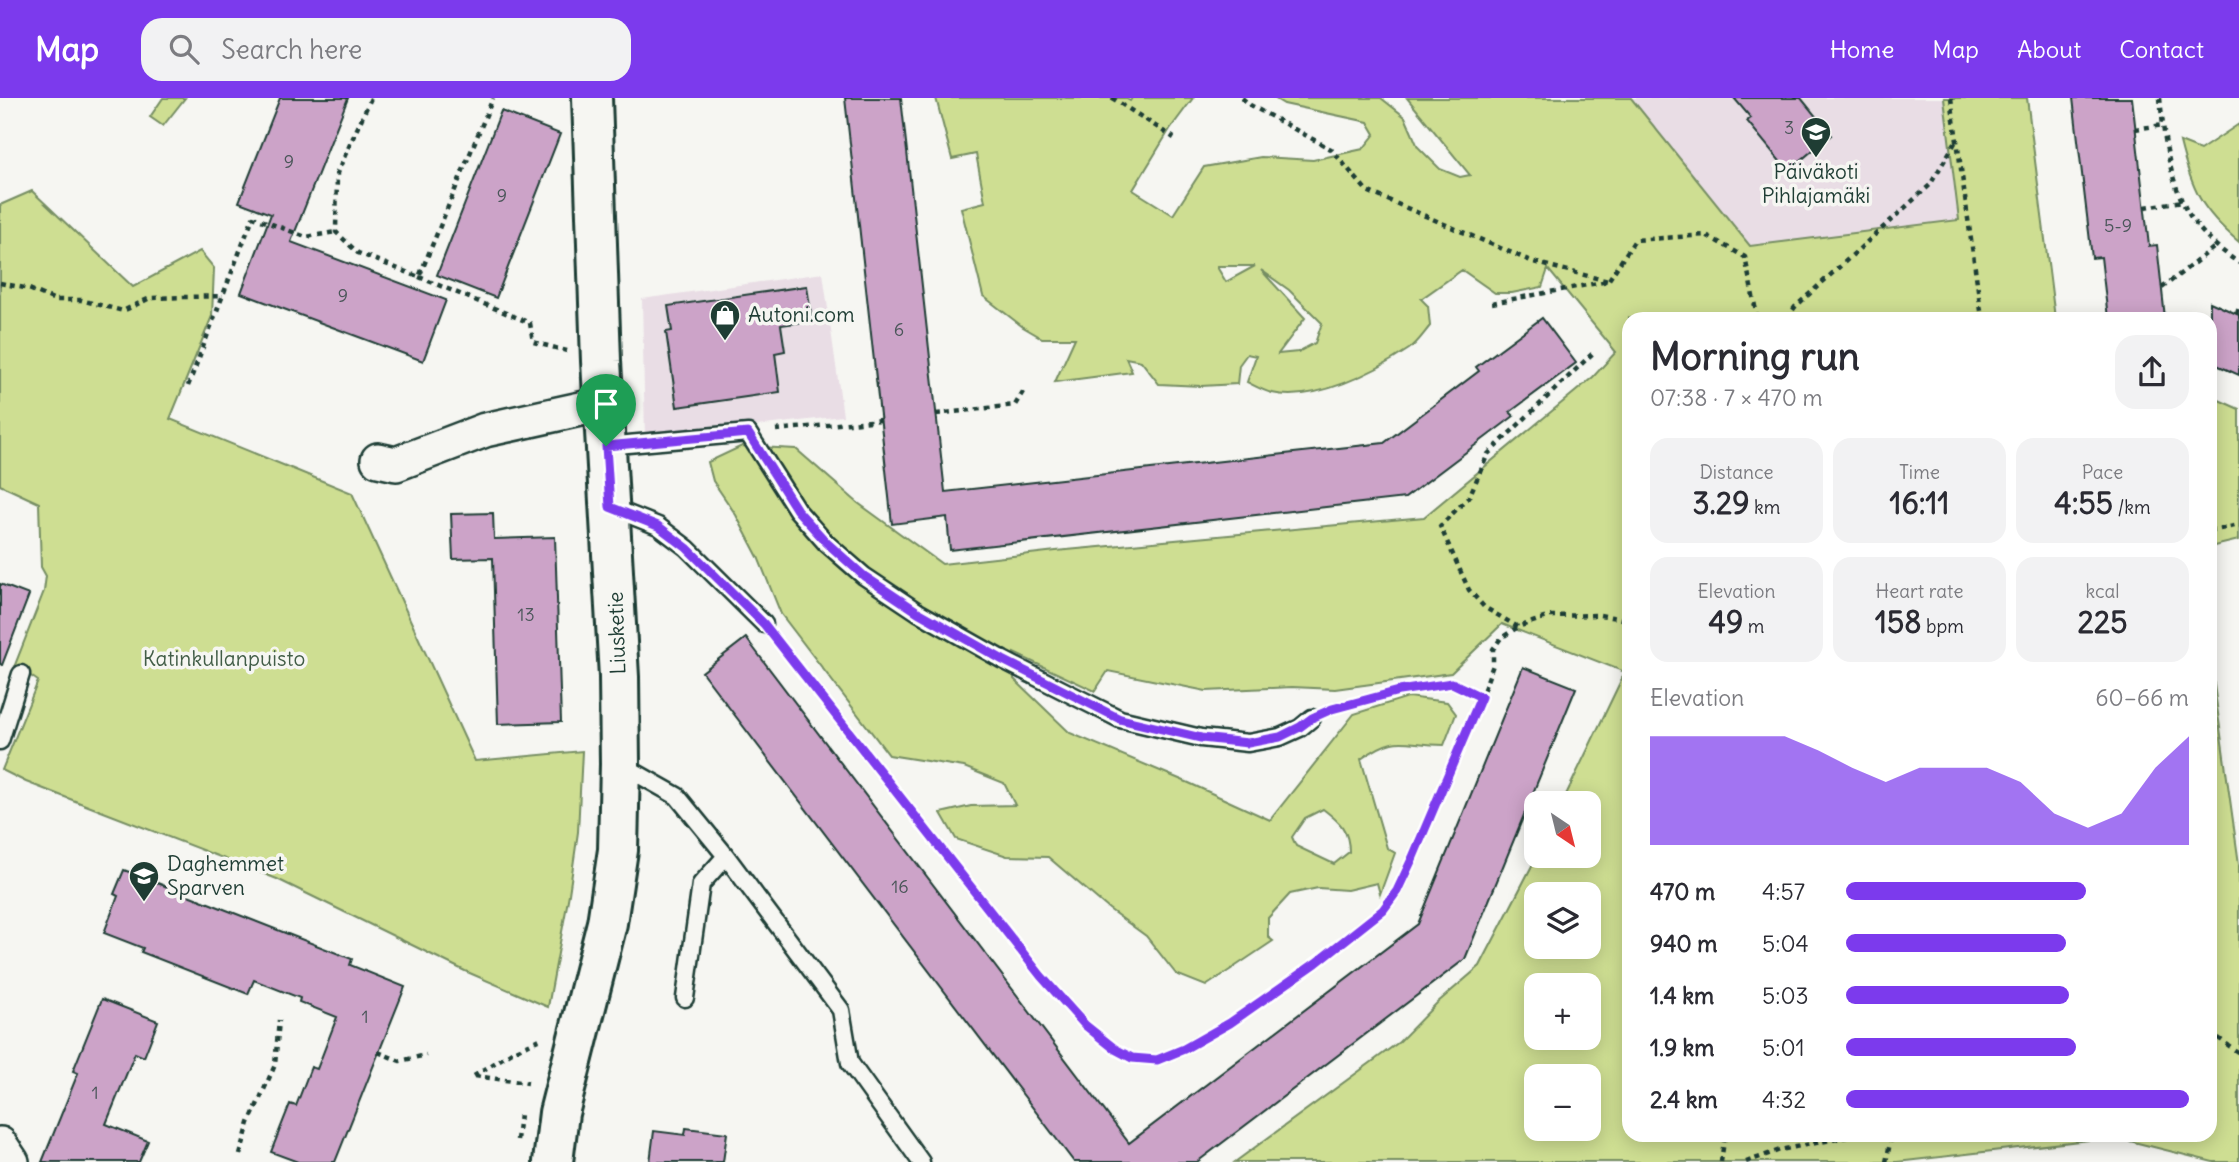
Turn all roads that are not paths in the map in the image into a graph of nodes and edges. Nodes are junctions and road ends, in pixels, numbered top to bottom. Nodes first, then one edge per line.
1 (592, 98) edge
2 (603, 404) junction
3 (606, 446) junction
4 (378, 460) dead end
5 (610, 507) junction
6 (764, 624) road end
7 (21, 674) dead end
8 (1312, 718) road end
9 (0, 741) edge
10 (620, 764) junction
11 (726, 856) junction
12 (685, 999) dead end
13 (0, 1144) edge
14 (12, 1162) edge
15 (553, 1162) edge
16 (921, 1162) edge

1 - 2 street, Liusketie
2 - 3 street, Liusketie
2 - 4 street
3 - 5 street, Liusketie
3 - 8 lane
5 - 6 lane
5 - 10 street, Liusketie
7 - 9 lane
10 - 11 lane
10 - 15 street, Liusketie
11 - 12 lane
11 - 16 lane
13 - 14 street

